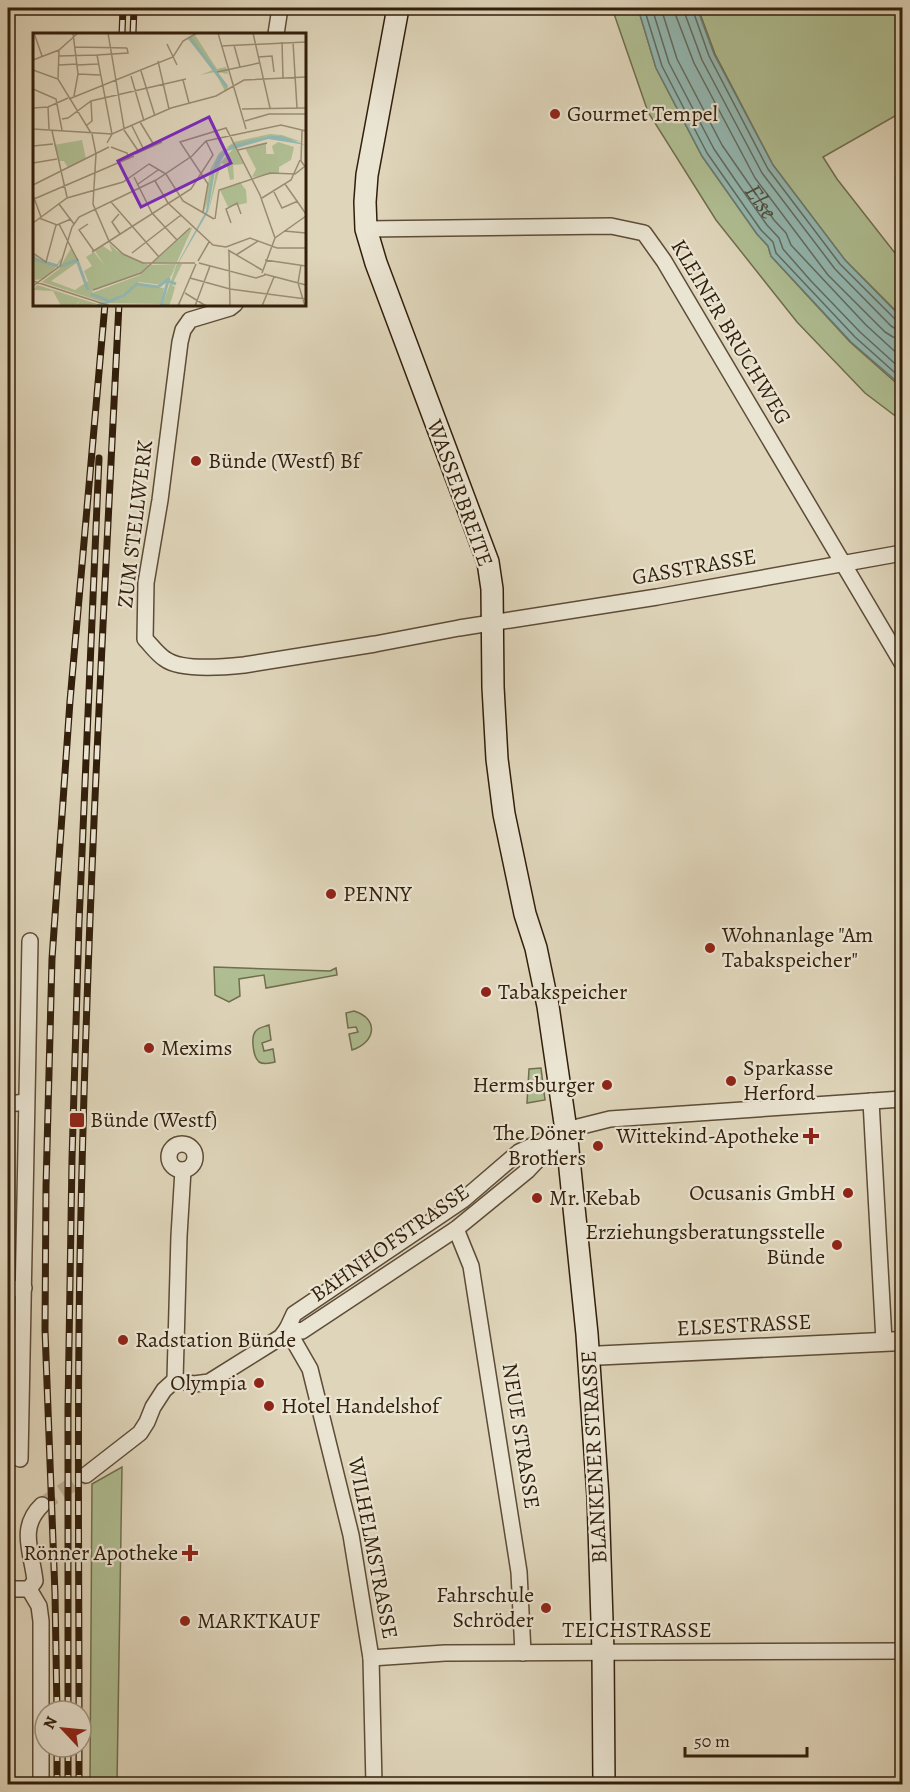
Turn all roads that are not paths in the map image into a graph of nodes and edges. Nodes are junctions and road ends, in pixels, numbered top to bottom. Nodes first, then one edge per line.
1 (279, 8) edge
2 (398, 8) edge
3 (276, 33) edge
4 (366, 229) junction
5 (232, 306) edge
6 (903, 553) edge
7 (843, 563) junction
8 (493, 622) junction
9 (903, 663) edge
10 (30, 941) dead end
11 (903, 1099) edge
12 (871, 1101) junction
13 (26, 1102) junction
14 (8, 1104) edge
15 (566, 1130) junction
16 (183, 1170) dead end
17 (456, 1229) junction
18 (24, 1288) junction
19 (8, 1289) edge
20 (287, 1329) junction
21 (884, 1341) junction
22 (903, 1341) edge
23 (589, 1356) junction
24 (175, 1380) junction
25 (14, 1396) edge
26 (20, 1459) dead end
27 (86, 1475) tunnel mouth
28 (42, 1505) tunnel mouth
29 (8, 1587) edge
30 (29, 1589) junction
31 (903, 1651) edge
32 (603, 1652) junction
33 (523, 1653) junction
34 (371, 1658) junction
35 (41, 1785) edge
36 (374, 1785) edge
37 (604, 1785) edge

1 - 3 street
2 - 4 main road, WASSERBREITE
4 - 7 street, KLEINER BRUCHWEG
4 - 8 main road, WASSERBREITE
5 - 8 street, ZUM STELLWERK
6 - 7 street, GASSTRASSE
7 - 8 street, GASSTRASSE
7 - 9 street, KLEINER BRUCHWEG
8 - 15 main road, WASSERBREITE
10 - 13 street
11 - 12 street, BAHNHOFSTRASSE
12 - 15 street, BAHNHOFSTRASSE
12 - 21 street
13 - 14 street
13 - 18 street
15 - 17 street, BAHNHOFSTRASSE
15 - 20 street, BAHNHOFSTRASSE
15 - 23 main road, BLANKENER STRASSE
16 - 24 street
17 - 20 street, BAHNHOFSTRASSE
17 - 33 street, NEUE STRASSE
18 - 19 street
18 - 25 street
20 - 24 street, BAHNHOFSTRASSE
20 - 34 street, WILHELMSTRASSE
21 - 22 street, ELSESTRASSE
21 - 23 street, ELSESTRASSE
23 - 32 main road, BLANKENER STRASSE
24 - 27 street
25 - 26 street
28 - 30 street
29 - 30 street
30 - 35 street
31 - 32 street, TEICHSTRASSE
32 - 33 street, TEICHSTRASSE
32 - 37 main road, BLANKENER STRASSE
33 - 34 street, TEICHSTRASSE
34 - 36 street, WILHELMSTRASSE

